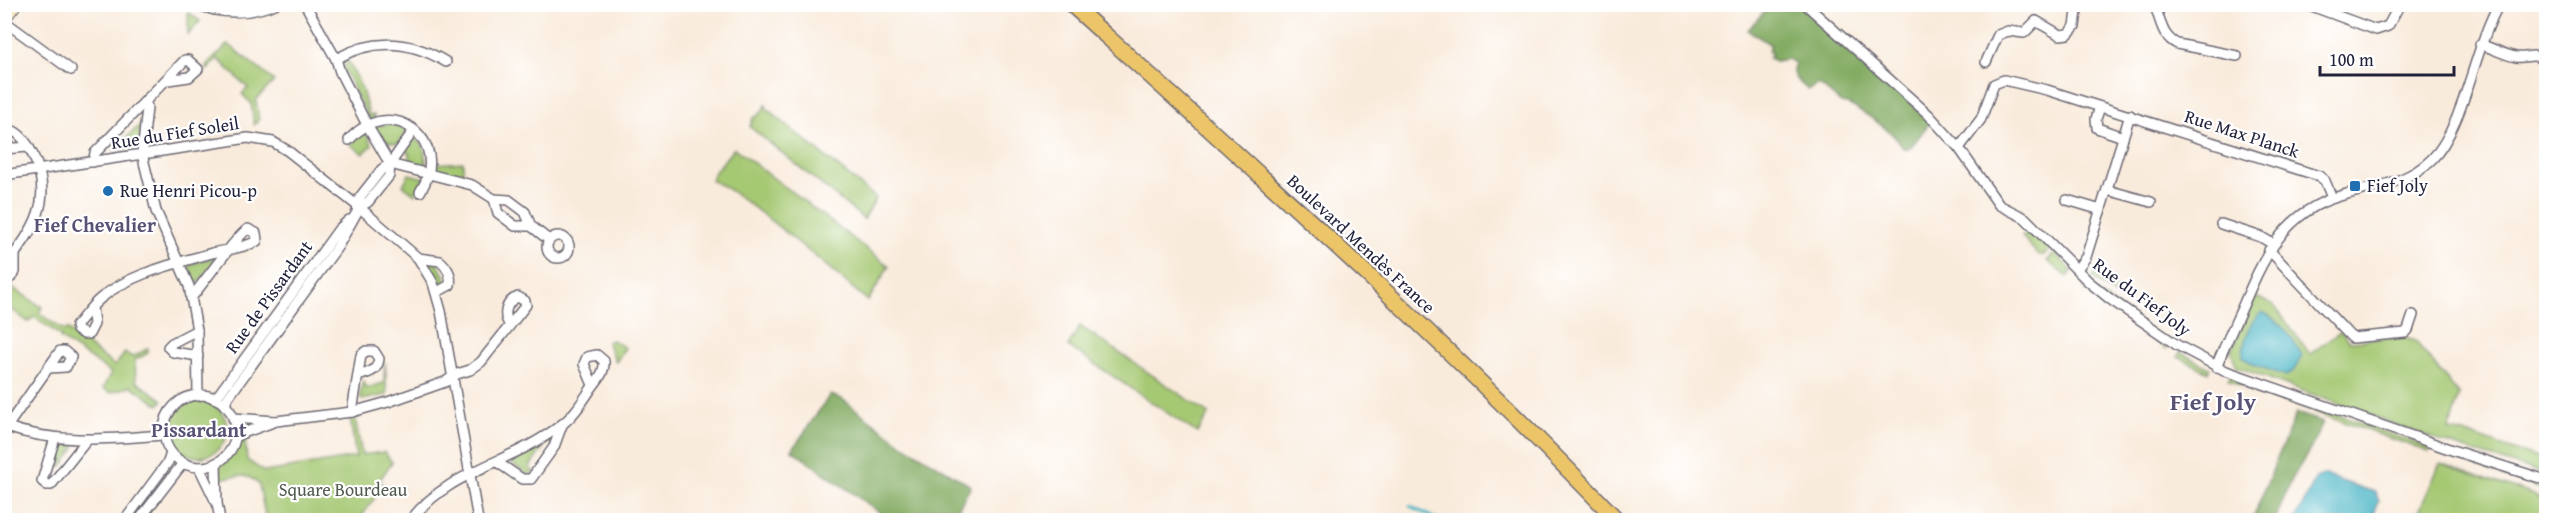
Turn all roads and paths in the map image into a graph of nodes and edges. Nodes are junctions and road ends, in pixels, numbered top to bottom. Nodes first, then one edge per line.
1 (14, 4) edge
2 (196, 4) edge
3 (275, 4) edge
4 (305, 4) edge
5 (1071, 4) edge
6 (1079, 4) edge
7 (1805, 4) edge
8 (2078, 4) edge
9 (2154, 4) edge
10 (2306, 4) edge
11 (2400, 4) edge
12 (2499, 4) edge
13 (4, 19) edge
14 (2480, 44) junction
15 (2237, 56) dead end
16 (336, 59) junction
17 (446, 62) dead end
18 (1986, 63) dead end
19 (2547, 64) edge
20 (71, 70) dead end
21 (168, 80) dead end
22 (146, 102) junction
23 (2100, 106) junction
24 (2130, 116) junction
25 (367, 125) junction
26 (414, 130) junction
27 (4, 133) edge
28 (2123, 137) junction
29 (349, 140) dead end
30 (28, 147) junction
31 (1959, 148) junction
32 (4, 149) edge
33 (142, 154) junction
34 (93, 162) junction
35 (390, 164) junction
36 (39, 170) junction
37 (429, 174) junction
38 (4, 175) edge
39 (2107, 190) junction
40 (420, 192) dead end
41 (2332, 198) junction
42 (494, 199) junction
43 (2067, 200) dead end
44 (2151, 202) dead end
45 (359, 207) junction
46 (2101, 210) junction
47 (353, 216) junction
48 (2221, 224) dead end
49 (531, 226) junction
50 (549, 240) dead end
51 (2271, 247) junction
52 (15, 254) junction
53 (418, 258) junction
54 (179, 262) junction
55 (4, 268) edge
56 (2077, 269) junction
57 (4, 277) edge
58 (436, 292) junction
59 (191, 298) junction
60 (92, 307) dead end
61 (2413, 315) dead end
62 (510, 325) dead end
63 (196, 330) junction
64 (198, 356) junction
65 (2216, 367) junction
66 (49, 368) dead end
67 (358, 376) dead end
68 (453, 378) junction
69 (593, 385) dead end
70 (198, 396) junction
71 (213, 398) junction
72 (225, 406) junction
73 (352, 412) junction
74 (232, 418) junction
75 (276, 421) junction
76 (562, 425) junction
77 (5, 428) edge
78 (164, 435) junction
79 (235, 436) junction
80 (55, 438) junction
81 (87, 440) junction
82 (171, 453) junction
83 (498, 462) junction
84 (183, 463) junction
85 (216, 463) junction
86 (48, 465) junction
87 (199, 467) junction
88 (62, 470) junction
89 (470, 474) junction
90 (2547, 480) edge
91 (147, 492) junction
92 (156, 498) junction
93 (217, 503) junction
94 (126, 520) edge
95 (139, 520) edge
96 (220, 520) edge
97 (412, 520) edge
98 (478, 520) edge
99 (1617, 520) edge
100 (1625, 520) edge

1 - 13 main road
2 - 3 street
4 - 16 street
5 - 99 main road, Boulevard Mendès France
6 - 100 main road, Boulevard Mendès France
7 - 31 street, Rue du Fief Joly
8 - 18 street
9 - 15 street
10 - 11 street
12 - 14 street
13 - 20 street
14 - 19 street
14 - 41 street
16 - 17 street
16 - 25 street
21 - 22 street
22 - 33 street
22 - 34 street
23 - 24 street, Rue Max Planck
23 - 28 street
23 - 31 street, Rue Max Planck
24 - 28 street
24 - 41 street, Rue Max Planck
25 - 26 street
25 - 29 street
25 - 35 street
26 - 35 street, Rue de Pissardant
26 - 37 street
27 - 30 street
28 - 39 street
30 - 32 street
30 - 36 street
31 - 56 street, Rue du Fief Joly
33 - 34 street, Rue du Fief Soleil
33 - 45 street, Rue du Fief Soleil
33 - 54 street
34 - 36 street, Rue du Fief Soleil
35 - 37 street
35 - 45 street, Rue de Pissardant
36 - 38 street, Rue du Fief Soleil
36 - 52 street
37 - 40 street
37 - 42 street
39 - 44 street
39 - 46 street
41 - 51 street
42 - 49 street
42 - 49 street
43 - 46 street
45 - 47 street, Rue de Pissardant
45 - 53 street, Rue du Fief Soleil
46 - 56 street
47 - 71 street, Rue de Pissardant
47 - 72 street, Rue de Pissardant
48 - 51 street
49 - 50 street
51 - 61 street
51 - 65 street
52 - 55 street
52 - 57 street
53 - 58 street, Rue du Fief Soleil
53 - 58 street, Rue du Fief Soleil
54 - 59 street
54 - 59 street
54 - 60 street
56 - 65 street, Rue du Fief Joly
58 - 68 street, Rue du Fief Soleil
59 - 63 street
62 - 68 street
63 - 64 street
63 - 64 street
64 - 70 street
65 - 90 street, Rue du Fief Joly
66 - 77 street
67 - 73 street
68 - 73 street
68 - 89 street, Rue du Fief Soleil
69 - 76 street
70 - 71 street
70 - 78 street
71 - 72 street
72 - 74 street
73 - 75 street
74 - 75 street
74 - 79 street
75 - 79 street
76 - 83 street
76 - 83 street
77 - 80 street
78 - 81 street
78 - 82 street
79 - 85 street
80 - 81 street
80 - 86 street
81 - 88 street
82 - 84 street
82 - 91 street
83 - 89 street
84 - 87 street
84 - 92 street
85 - 87 street
85 - 93 street
86 - 88 street
86 - 88 street
87 - 93 street
89 - 97 street
89 - 98 street, Rue du Fief Soleil
91 - 92 street
91 - 94 street
92 - 95 street
93 - 96 street

